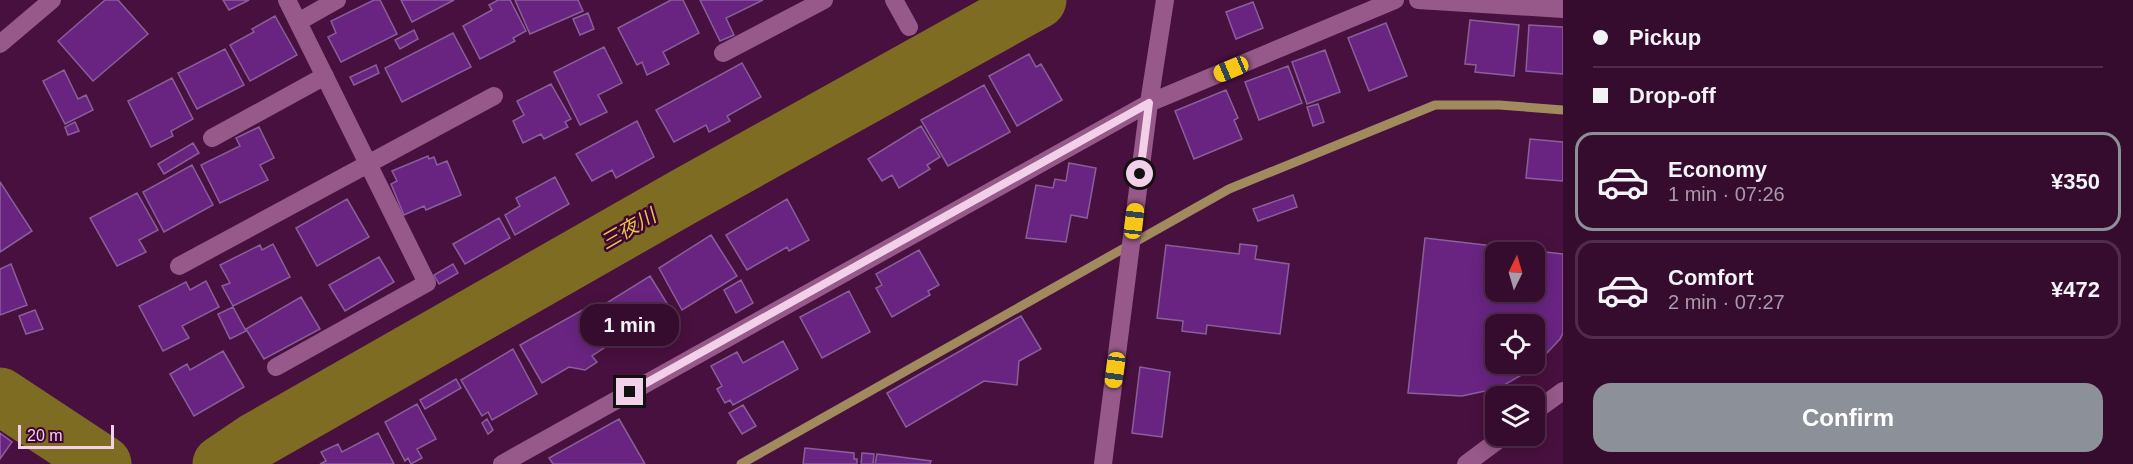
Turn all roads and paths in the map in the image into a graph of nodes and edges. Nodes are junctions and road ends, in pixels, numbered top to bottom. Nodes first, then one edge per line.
1 (52, 0) edge
2 (288, 0) edge
3 (337, 0) edge
4 (824, 0) edge
5 (894, 0) edge
6 (1165, 0) edge
7 (1395, 0) edge
8 (1418, 0) edge
9 (1449, 1) edge
10 (1552, 6) edge
11 (298, 22) junction
12 (909, 27) dead end
13 (0, 44) edge
14 (723, 53) dead end
15 (325, 76) junction
16 (494, 96) dead end
17 (1149, 103) junction
18 (212, 138) dead end
19 (368, 164) junction
20 (179, 266) dead end
21 (276, 367) dead end
22 (1563, 391) edge
23 (1545, 404) edge
24 (1490, 446) edge
25 (502, 464) edge
26 (1103, 464) edge
27 (1466, 464) edge

1 - 13 street
2 - 11 street
3 - 11 street
4 - 14 street
5 - 12 street
6 - 17 street
7 - 17 street
8 - 9 street
9 - 10 street
11 - 15 street
15 - 18 street
15 - 19 street
16 - 19 street
17 - 25 street
17 - 26 street
19 - 20 street
19 - 21 street
22 - 23 street
24 - 27 street

